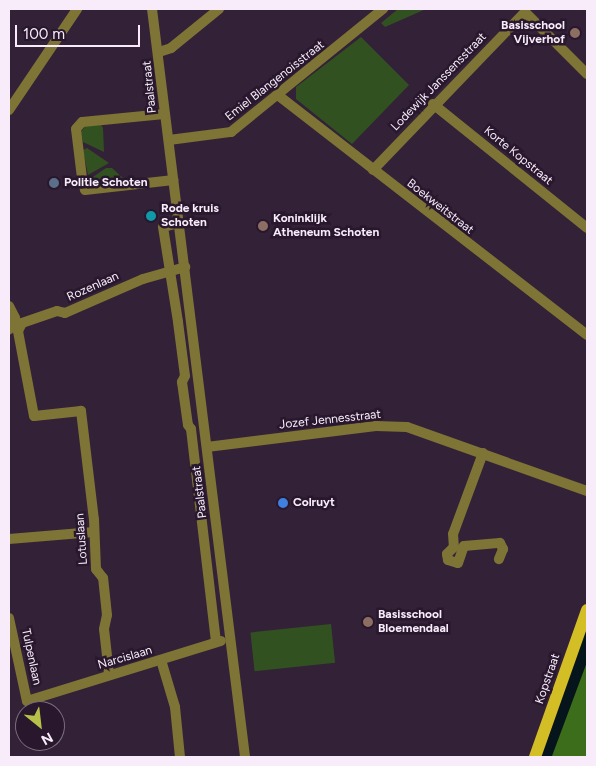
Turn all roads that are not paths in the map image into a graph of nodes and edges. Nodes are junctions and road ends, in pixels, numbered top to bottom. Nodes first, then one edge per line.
1 (77, 9) edge
2 (152, 9) edge
3 (219, 9) edge
4 (383, 9) edge
5 (159, 52) junction
6 (587, 74) edge
7 (279, 96) junction
8 (433, 104) junction
9 (9, 110) edge
10 (164, 114) junction
11 (169, 140) junction
12 (373, 170) junction
13 (173, 180) junction
14 (178, 223) junction
15 (587, 228) edge
16 (185, 268) junction
17 (169, 273) junction
18 (9, 306) edge
19 (13, 332) edge
20 (587, 335) edge
21 (207, 447) junction
22 (483, 453) junction
23 (587, 491) edge
24 (94, 532) junction
25 (9, 539) edge
26 (499, 559) dead end
27 (587, 610) edge
28 (9, 618) edge
29 (229, 639) junction
30 (216, 642) junction
31 (161, 660) junction
32 (109, 674) junction
33 (27, 701) joint
34 (180, 757) edge
35 (245, 757) edge
36 (535, 757) edge

1 - 9 street
2 - 5 street, Paalstraat
3 - 5 street
4 - 7 street, Emiel Blangenoisstraat
5 - 10 street, Paalstraat
6 - 8 street, Lodewijk Janssensstraat
7 - 11 street, Emiel Blangenoisstraat
7 - 12 street, Boekweitstraat
8 - 12 street, Lodewijk Janssensstraat
8 - 15 street, Korte Kopstraat
10 - 11 street, Paalstraat
10 - 13 street
11 - 13 street, Paalstraat
12 - 20 street, Boekweitstraat
13 - 14 street, Paalstraat
14 - 16 street, Paalstraat
14 - 17 street, Paalstraat
16 - 17 street, Rozenlaan
16 - 21 street, Paalstraat
17 - 19 street, Rozenlaan
17 - 30 street, Paalstraat
18 - 19 street
19 - 24 street, Lotuslaan
21 - 22 street, Jozef Jennesstraat
21 - 29 street, Paalstraat
22 - 23 street, Jozef Jennesstraat
22 - 26 street
24 - 25 street
24 - 32 street, Lotuslaan
27 - 36 main road, Kopstraat
28 - 33 street, Tulpenlaan
29 - 30 street, Narcislaan
29 - 35 street, Paalstraat
30 - 31 street, Narcislaan
31 - 32 street, Narcislaan
31 - 34 street
32 - 33 street, Narcislaan

